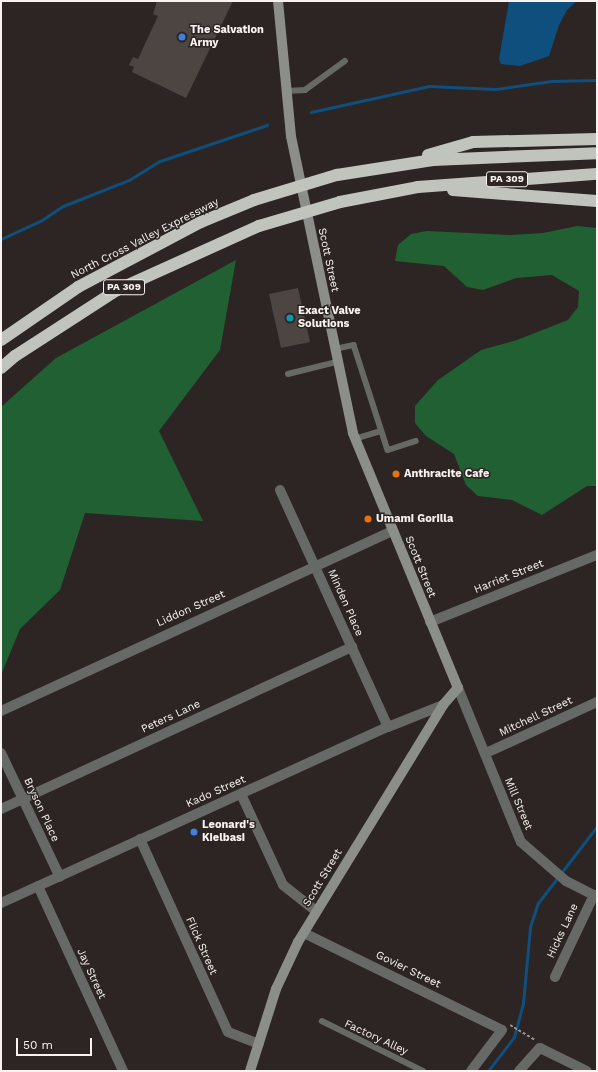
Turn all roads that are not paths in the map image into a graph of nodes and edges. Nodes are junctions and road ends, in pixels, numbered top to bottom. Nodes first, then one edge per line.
1 (278, 1) edge
2 (345, 61) dead end
3 (286, 91) junction
4 (597, 139) edge
5 (597, 153) edge
6 (391, 165) junction
7 (597, 174) edge
8 (418, 187) junction
9 (597, 201) edge
10 (1, 340) edge
11 (335, 350) junction
12 (337, 362) junction
13 (1, 368) edge
14 (288, 374) dead end
15 (381, 431) junction
16 (355, 439) junction
17 (416, 441) dead end
18 (280, 490) dead end
19 (392, 531) junction
20 (597, 555) edge
21 (315, 566) junction
22 (430, 622) junction
23 (352, 647) junction
24 (458, 688) junction
25 (597, 702) edge
26 (443, 706) junction
27 (1, 711) edge
28 (388, 726) junction
29 (1, 753) edge
30 (486, 753) junction
31 (242, 794) junction
32 (23, 800) junction
33 (1, 809) edge
34 (140, 839) junction
35 (60, 877) junction
36 (38, 886) junction
37 (595, 896) edge
38 (1, 903) edge
39 (316, 911) junction
40 (304, 933) junction
41 (555, 977) dead end
42 (322, 1021) dead end
43 (259, 1044) junction
44 (123, 1071) edge
45 (250, 1071) edge
46 (423, 1071) edge
47 (471, 1071) edge
48 (519, 1071) edge
49 (587, 1071) edge

1 - 3 street, Scott Street
2 - 3 lane
3 - 11 street, Scott Street
4 - 6 highway
5 - 6 highway, North Cross Valley Expressway / PA 309
6 - 10 highway, North Cross Valley Expressway / PA 309, bridge
7 - 8 highway, PA 309
8 - 9 highway
8 - 13 highway, PA 309, bridge
11 - 12 street, Scott Street
11 - 15 lane
12 - 14 lane
12 - 16 street, Scott Street
15 - 16 lane
15 - 17 lane
16 - 19 street, Scott Street
18 - 21 street, Minden Place
19 - 21 street, Liddon Street
19 - 22 street, Scott Street
20 - 22 street, Harriet Street
21 - 23 street, Minden Place
21 - 27 street, Liddon Street
22 - 24 street, Scott Street
23 - 28 street, Minden Place
23 - 32 street, Peters Lane
24 - 26 street, Scott Street
24 - 30 street, Mill Street
25 - 30 street, Mitchell Street
26 - 28 street, Kado Street
26 - 39 street, Scott Street
28 - 31 street, Kado Street
29 - 32 street, Bryson Place
30 - 37 street, Mill Street
31 - 34 street, Kado Street
31 - 39 street
32 - 33 street, Peters Lane
32 - 35 street, Bryson Place
34 - 35 street, Kado Street
34 - 43 street, Flick Street
35 - 36 street, Kado Street
36 - 38 street, Kado Street
36 - 44 street, Jay Street
37 - 41 street, Hicks Lane
39 - 40 street, Scott Street
40 - 43 street, Scott Street
40 - 47 street, Govier Street
42 - 46 lane, Factory Alley
43 - 45 street, Scott Street
48 - 49 street

